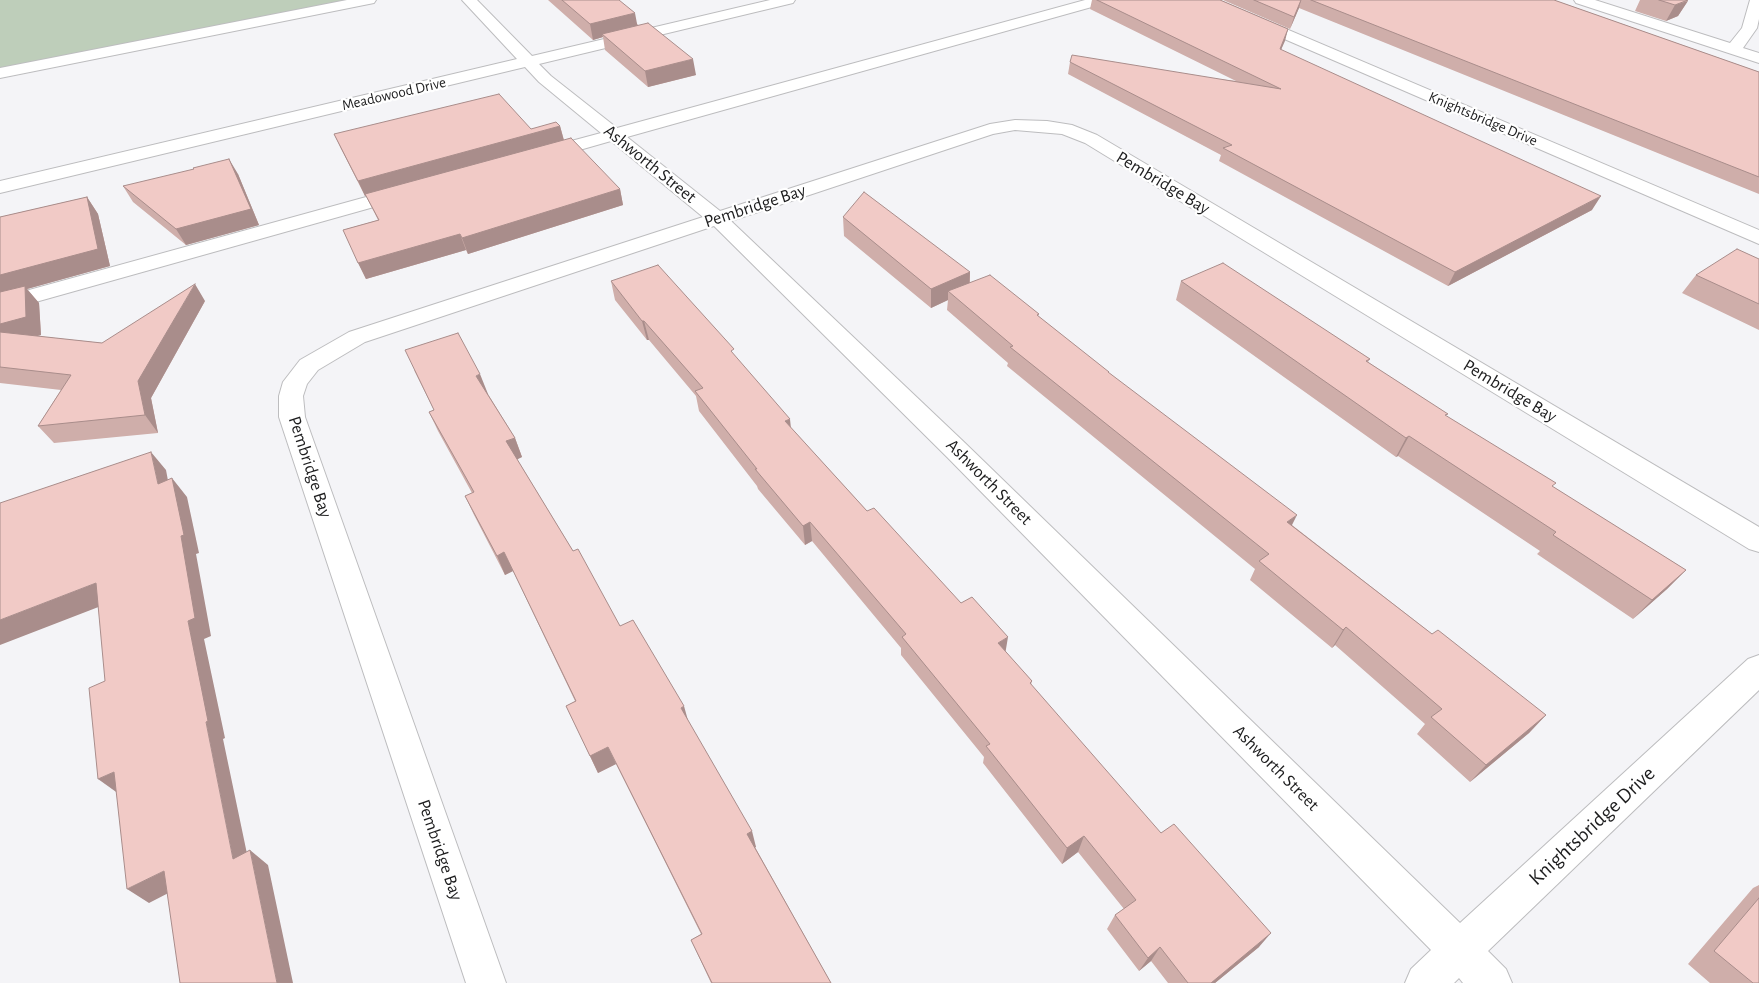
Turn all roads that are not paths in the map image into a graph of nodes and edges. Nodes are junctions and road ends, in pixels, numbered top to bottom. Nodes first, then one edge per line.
1 (369, 0) edge
2 (469, 0) edge
3 (788, 0) edge
4 (1101, 0) edge
5 (1206, 0) edge
6 (1581, 0) edge
7 (1757, 0) edge
8 (1733, 50) junction
9 (1759, 58) edge
10 (526, 62) junction
11 (0, 74) edge
12 (615, 135) junction
13 (528, 158) edge
14 (0, 187) edge
15 (423, 188) edge
16 (718, 219) junction
17 (1759, 238) edge
18 (0, 305) edge
19 (1759, 541) edge
20 (1759, 669) edge
21 (1459, 950) junction
22 (486, 983) edge
23 (1424, 983) edge
24 (1492, 983) edge

1 - 11 street
2 - 10 street, Ashworth Street
3 - 10 street, Meadowood Drive
4 - 12 street
5 - 17 street, Knightsbridge Drive
6 - 8 street
7 - 8 street
8 - 9 street
10 - 12 street, Ashworth Street
10 - 14 street, Meadowood Drive
12 - 13 street
12 - 16 street, Ashworth Street
15 - 18 street
16 - 19 street, Pembridge Bay
16 - 21 street, Ashworth Street
16 - 22 street, Pembridge Bay
20 - 21 street, Knightsbridge Drive
21 - 23 street, Knightsbridge Drive
21 - 24 street, Ashworth Street

